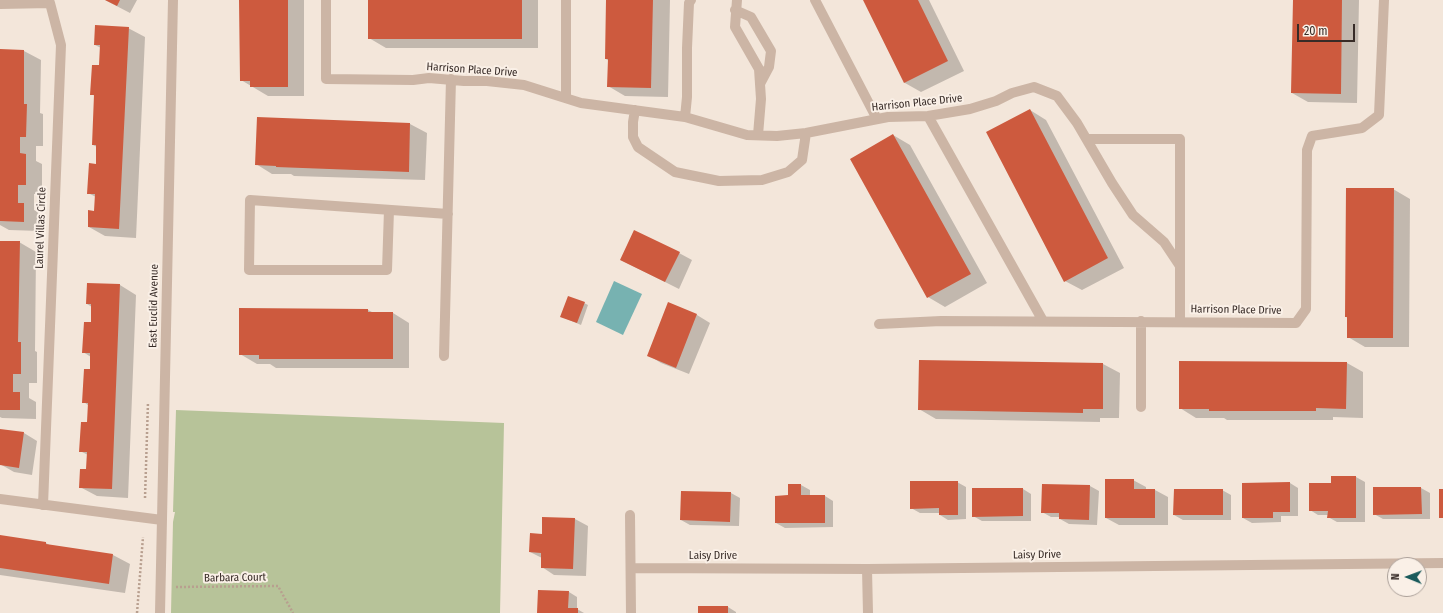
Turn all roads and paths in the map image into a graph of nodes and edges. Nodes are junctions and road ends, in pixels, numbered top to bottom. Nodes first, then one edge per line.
1 (173, 0) edge
2 (326, 0) edge
3 (566, 0) edge
4 (692, 0) edge
5 (815, 0) edge
6 (1384, 0) edge
7 (0, 4) edge
8 (736, 5) edge
9 (451, 79) junction
10 (760, 84) junction
11 (566, 98) junction
12 (635, 110) junction
13 (928, 116) junction
14 (685, 117) junction
15 (877, 119) junction
16 (806, 133) junction
17 (758, 135) junction
18 (1087, 139) junction
19 (389, 210) junction
20 (448, 214) junction
21 (1180, 266) junction
22 (1043, 321) junction
23 (1141, 322) junction
24 (1180, 322) junction
25 (879, 324) dead end
26 (444, 356) dead end
27 (1141, 407) dead end
28 (0, 499) edge
29 (43, 505) junction
30 (630, 515) dead end
31 (162, 520) junction
32 (143, 537) dead end
33 (1443, 563) edge
34 (631, 568) junction
35 (868, 569) junction
36 (160, 588) junction
37 (137, 613) edge
38 (160, 613) edge
39 (293, 613) edge
40 (632, 613) edge
41 (868, 613) edge

1 - 31 street, East Euclid Avenue
2 - 9 street, Harrison Place Drive
3 - 11 street
4 - 14 street
5 - 15 street
6 - 24 street, Harrison Place Drive
7 - 29 street, Laurel Villas Circle
8 - 10 street
8 - 10 street
9 - 11 street, Harrison Place Drive
9 - 20 street
10 - 17 street
11 - 12 street, Harrison Place Drive
12 - 14 street, Harrison Place Drive
12 - 16 street
13 - 15 street, Harrison Place Drive
13 - 18 street, Harrison Place Drive
13 - 22 street
14 - 17 street, Harrison Place Drive
15 - 16 street, Harrison Place Drive
16 - 17 street, Harrison Place Drive
18 - 21 street, Harrison Place Drive
18 - 21 street
19 - 19 street
19 - 20 street
20 - 26 street
21 - 24 street, Harrison Place Drive
22 - 23 street
22 - 25 street
23 - 24 street
23 - 27 street
28 - 29 street
29 - 31 street
30 - 34 street
31 - 36 street, East Euclid Avenue
32 - 37 path
33 - 35 street, Laisy Drive
34 - 35 street, Laisy Drive
34 - 40 street
35 - 41 street
36 - 38 street, East Euclid Avenue
36 - 39 path, Barbara Court

